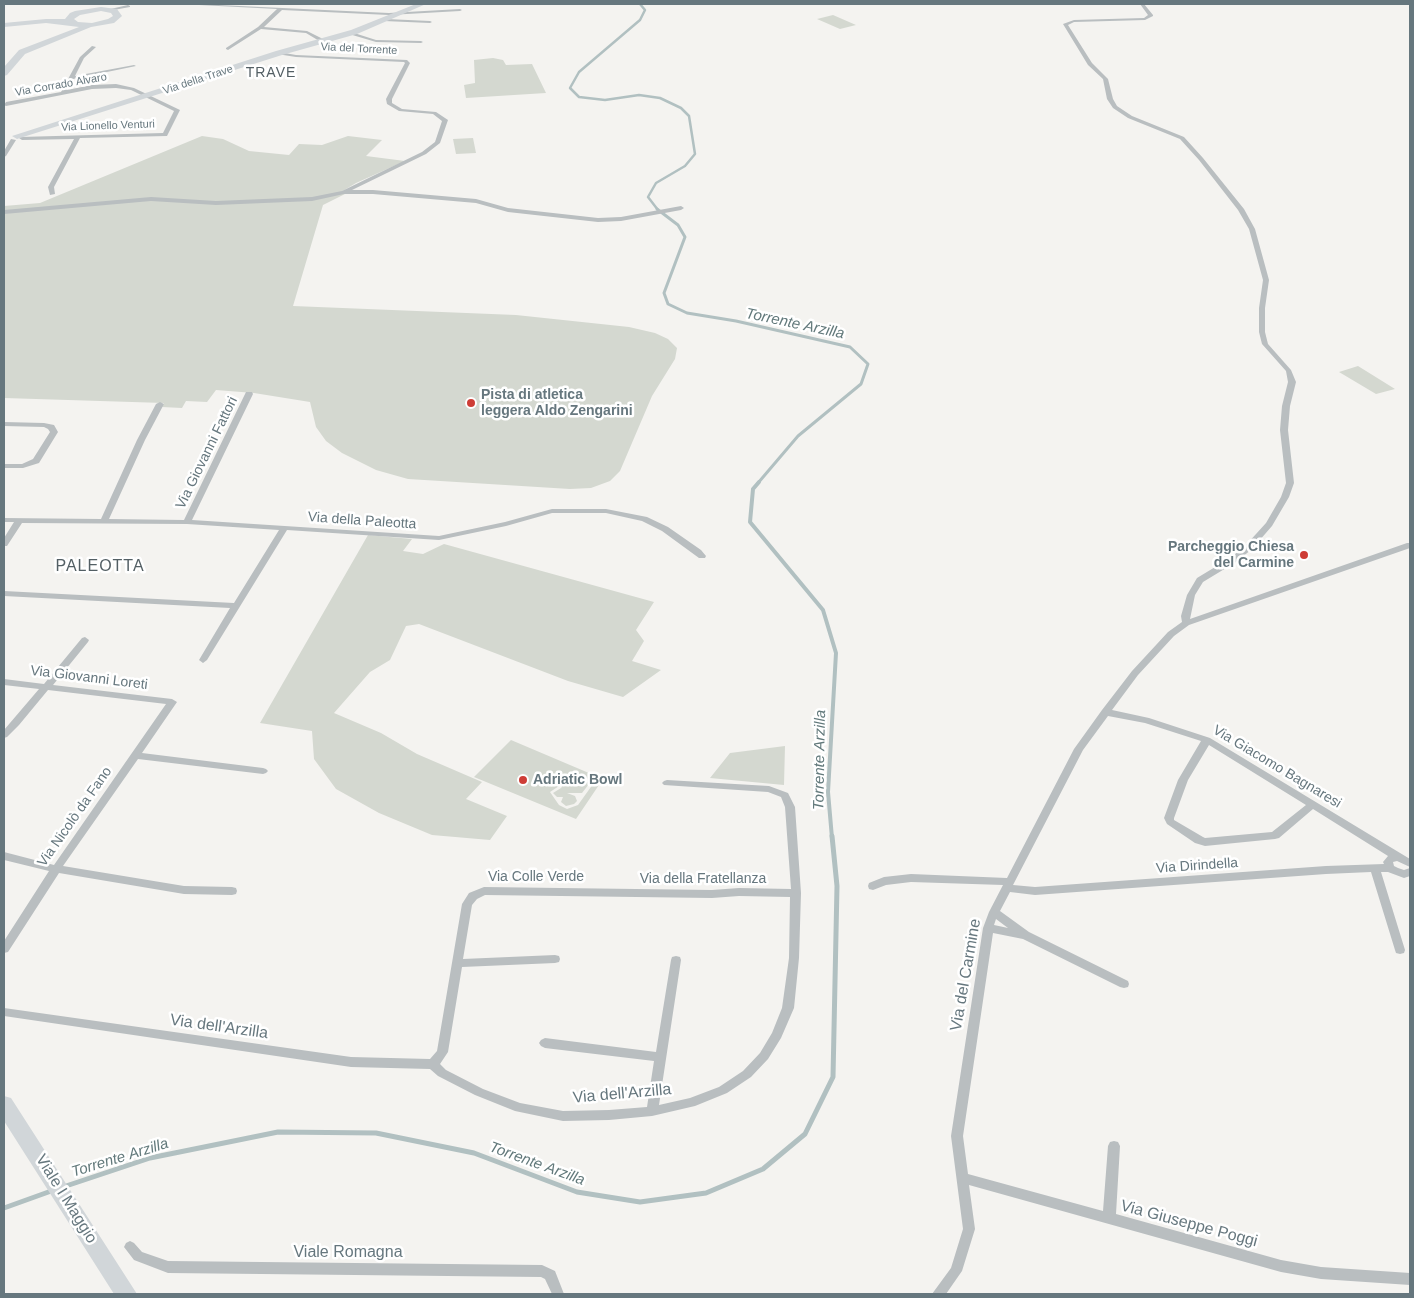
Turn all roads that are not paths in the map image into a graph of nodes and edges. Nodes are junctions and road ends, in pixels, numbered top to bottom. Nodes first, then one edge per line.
1 (199, 4) edge
2 (309, 4) edge
3 (422, 4) edge
4 (1142, 4) edge
5 (130, 5) edge
6 (280, 9) junction
7 (108, 10) junction
8 (301, 10) junction
9 (460, 10) dead end
10 (403, 13) junction
11 (117, 14) junction
12 (386, 20) junction
13 (430, 22) dead end
14 (73, 24) junction
15 (4, 25) edge
16 (260, 28) junction
17 (351, 33) junction
18 (323, 41) junction
19 (421, 42) dead end
20 (94, 48) dead end
21 (297, 48) junction
22 (228, 49) dead end
23 (279, 53) junction
24 (314, 57) junction
25 (134, 66) dead end
26 (4, 73) edge
27 (71, 78) junction
28 (63, 93) junction
29 (148, 96) junction
30 (6, 104) dead end
31 (78, 137) junction
32 (15, 138) edge
33 (4, 155) edge
34 (344, 192) junction
35 (52, 194) dead end
36 (680, 208) dead end
37 (4, 212) edge
38 (249, 394) dead end
39 (160, 404) dead end
40 (4, 424) edge
41 (4, 466) edge
42 (4, 520) edge
43 (19, 521) junction
44 (104, 521) junction
45 (187, 522) junction
46 (284, 528) junction
47 (4, 544) edge
48 (1410, 545) edge
49 (702, 556) dead end
50 (4, 594) edge
51 (236, 606) junction
52 (1186, 623) junction
53 (85, 640) dead end
54 (203, 660) dead end
55 (4, 682) edge
56 (47, 686) junction
57 (172, 702) joint
58 (1105, 712) junction
59 (4, 735) edge
60 (1208, 740) junction
61 (135, 754) junction
62 (263, 771) dead end
63 (667, 783) dead end
64 (1313, 804) junction
65 (4, 856) edge
66 (1398, 857) junction
67 (1410, 863) edge
68 (1390, 868) junction
69 (56, 869) junction
70 (1375, 869) junction
71 (1410, 872) edge
72 (1009, 885) junction
73 (873, 886) dead end
74 (232, 891) dead end
75 (610, 892) joint
76 (796, 893) junction
77 (994, 912) junction
78 (988, 928) junction
79 (1025, 935) junction
80 (4, 949) edge
81 (1400, 950) dead end
82 (555, 960) dead end
83 (676, 960) dead end
84 (456, 963) junction
85 (1124, 984) dead end
86 (4, 1012) edge
87 (545, 1043) dead end
88 (661, 1057) junction
89 (433, 1064) junction
90 (4, 1104) edge
91 (652, 1111) junction
92 (1114, 1146) dead end
93 (964, 1178) junction
94 (1108, 1220) junction
95 (130, 1247) dead end
96 (1410, 1279) edge
97 (126, 1294) edge
98 (558, 1294) edge
99 (938, 1294) edge

1 - 6 street
2 - 8 street
3 - 10 main road, Via della Trave
4 - 52 street
5 - 7 street
5 - 11 street
6 - 8 street
6 - 16 street
7 - 11 main road
7 - 14 main road
8 - 10 street
9 - 10 street
10 - 12 main road, Via della Trave
11 - 14 main road
12 - 13 street
12 - 17 main road, Via della Trave
14 - 15 main road
14 - 26 main road
16 - 18 street
16 - 22 street
17 - 18 main road, Via della Trave
17 - 19 street
18 - 21 main road, Via della Trave
20 - 27 street
21 - 23 main road, Via della Trave
21 - 24 street, Via del Torrente
23 - 24 street, Via del Torrente
23 - 29 main road, Via della Trave
24 - 34 street, Via del Torrente
25 - 27 street
27 - 28 street
28 - 29 street, Via Corrado Alvaro
28 - 30 street, Via Corrado Alvaro
29 - 31 street, Via Lionello Venturi
29 - 32 main road, Via della Trave
31 - 32 street, Via Lionello Venturi
31 - 35 street
32 - 33 street
34 - 36 street
34 - 37 street
38 - 45 street, Via Giovanni Fattori
39 - 44 street
40 - 41 street
42 - 43 street, Via della Paleotta
43 - 44 street, Via della Paleotta
43 - 47 street
44 - 45 street, Via della Paleotta
45 - 46 street, Via della Paleotta
46 - 49 street, Via della Paleotta
46 - 51 street
48 - 52 street, Via del Carmine
50 - 51 street
51 - 54 street
52 - 58 street, Via del Carmine
53 - 56 street
55 - 56 street, Via Giovanni Loreti
56 - 57 street, Via Giovanni Loreti
56 - 59 street
57 - 61 street, Via Nicolò da Fano
58 - 60 street, Via Giacomo Bagnaresi
58 - 72 street, Via del Carmine
60 - 64 street, Via Giacomo Bagnaresi
60 - 64 street
61 - 62 street
61 - 69 street, Via Nicolò da Fano
63 - 76 street, Via dell'Arzilla
64 - 66 street, Via Giacomo Bagnaresi
65 - 69 street
66 - 67 street
66 - 68 street
68 - 70 street, Via Dirindella
68 - 71 street, Via Dirindella
69 - 74 street
69 - 80 street, Via Nicolò da Fano
70 - 72 street, Via Dirindella
70 - 81 street
72 - 73 street
72 - 77 street, Via del Carmine
75 - 76 street, Via della Fratellanza
75 - 84 street, Via Colle Verde
76 - 91 street, Via dell'Arzilla
77 - 78 street, Via del Carmine
77 - 79 street
78 - 79 street
78 - 93 street, Via del Carmine
79 - 85 street
82 - 84 street
83 - 88 street
84 - 89 street, Via Colle Verde
86 - 89 street, Via dell'Arzilla
87 - 88 street
88 - 91 street
89 - 91 street, Via dell'Arzilla
90 - 97 main road, Viale I Maggio
92 - 94 street
93 - 94 street, Via Giuseppe Poggi
93 - 99 street, Via del Carmine
94 - 96 street, Via Giuseppe Poggi
95 - 98 street, Viale Romagna

